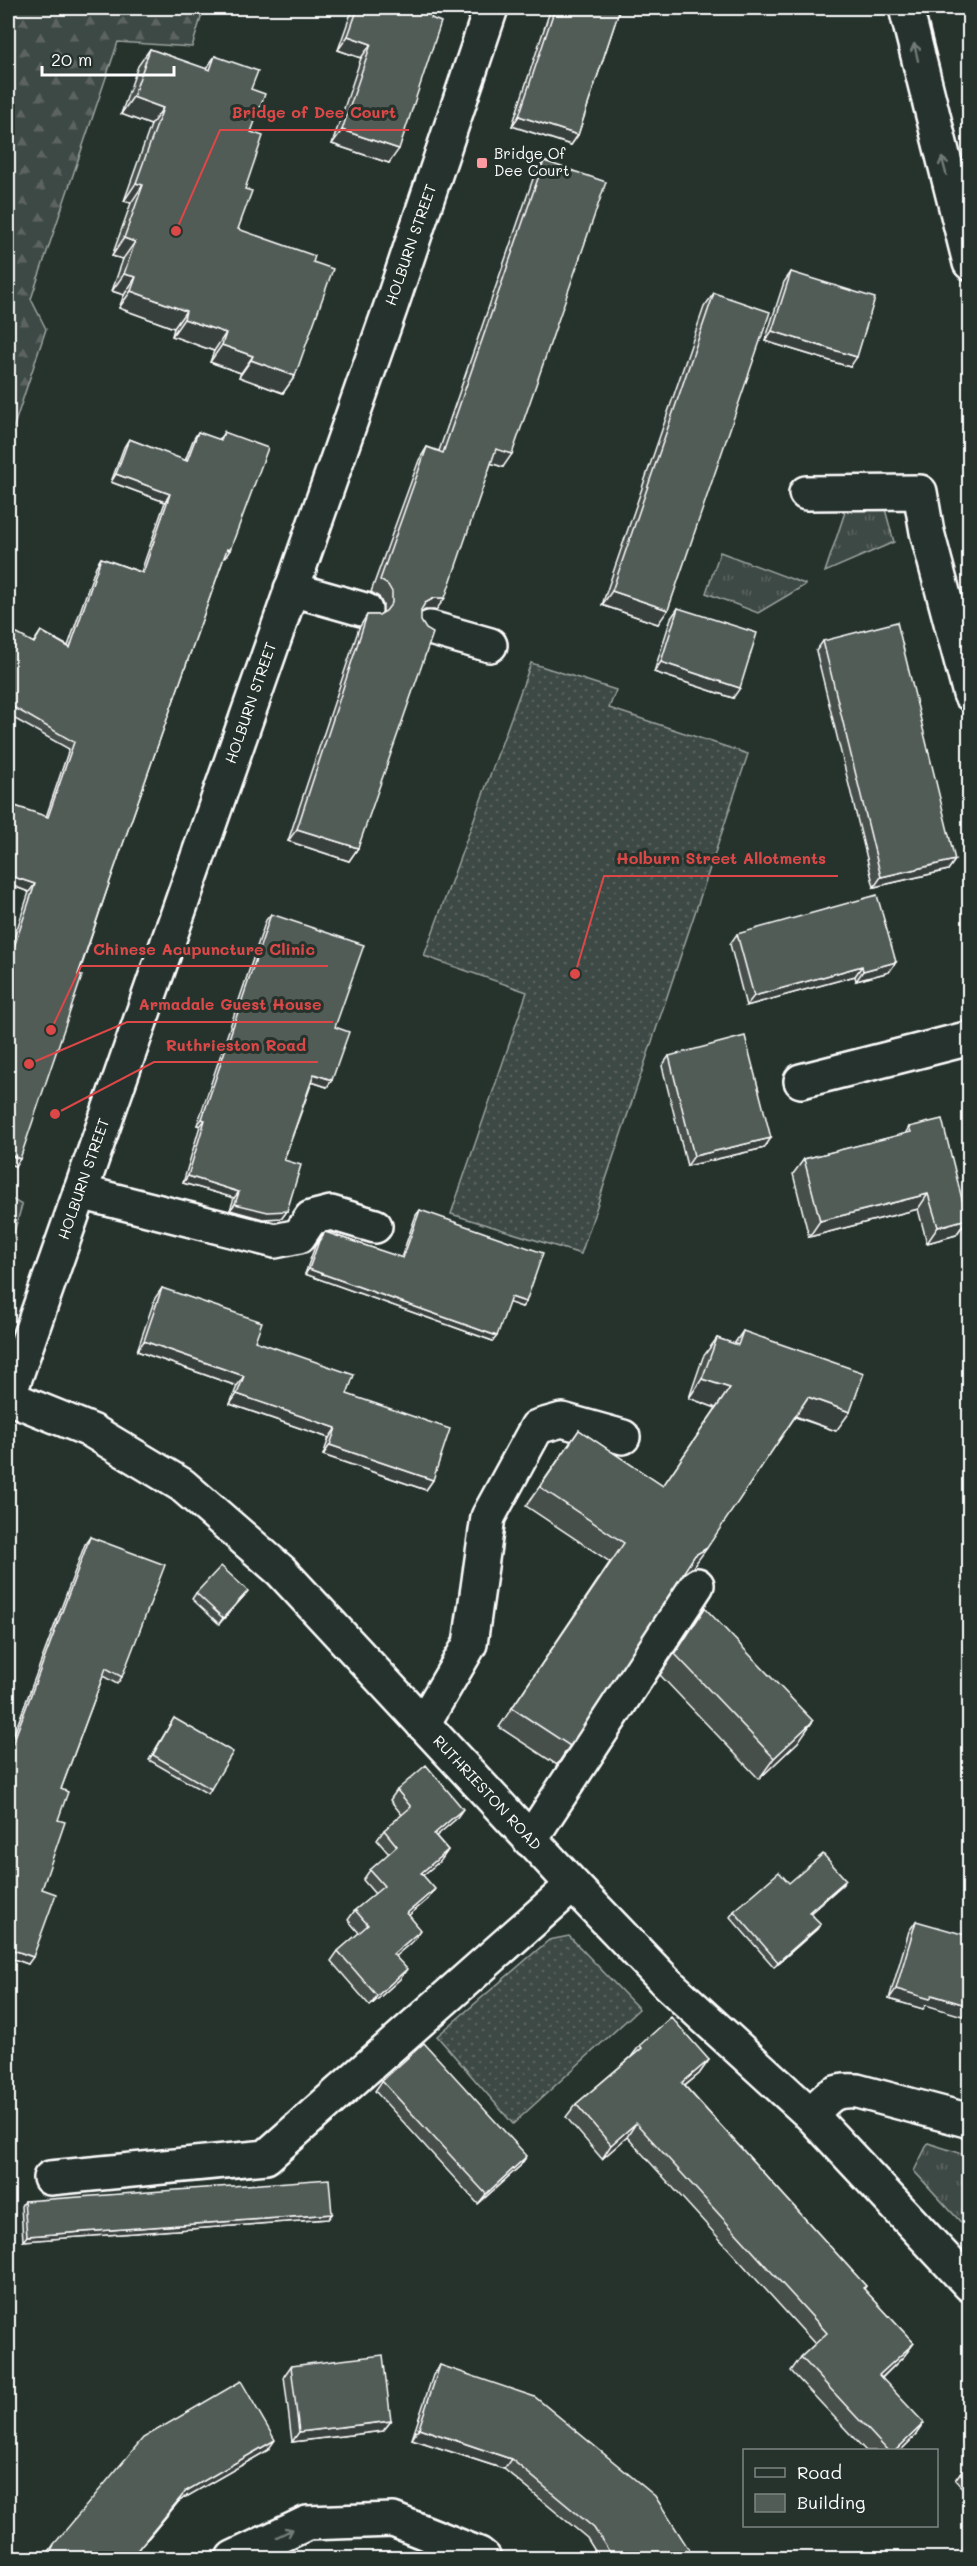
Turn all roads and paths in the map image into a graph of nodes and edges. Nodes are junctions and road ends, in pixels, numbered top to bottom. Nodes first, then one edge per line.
1 (491, 8) edge
2 (906, 8) edge
3 (969, 263) edge
4 (806, 494) dead end
5 (291, 589) junction
6 (365, 610) dead end
7 (430, 628) edge
8 (490, 645) dead end
9 (969, 694) edge
10 (969, 1038) edge
11 (801, 1081) dead end
12 (80, 1192) junction
13 (375, 1226) dead end
14 (8, 1398) edge
15 (623, 1437) dead end
16 (697, 1585) edge
17 (423, 1724) junction
18 (530, 1840) junction
19 (573, 1885) junction
20 (811, 2115) junction
21 (969, 2121) edge
22 (50, 2178) dead end
23 (969, 2284) edge
24 (232, 2559) edge
25 (484, 2559) edge

1 - 5 street, HOLBURN STREET
3 -> 2 street
4 - 9 street
5 - 6 street
5 - 12 street, HOLBURN STREET
7 - 8 street
10 - 11 street
12 - 13 street
12 - 14 street, HOLBURN STREET
14 - 17 street, RUTHRIESTON ROAD
15 - 17 street
16 - 18 street
17 - 18 street, RUTHRIESTON ROAD
18 - 19 street, RUTHRIESTON ROAD
19 - 20 street, RUTHRIESTON ROAD
19 - 22 street
20 - 21 street
20 - 23 street, RUTHRIESTON ROAD
24 -> 25 street

